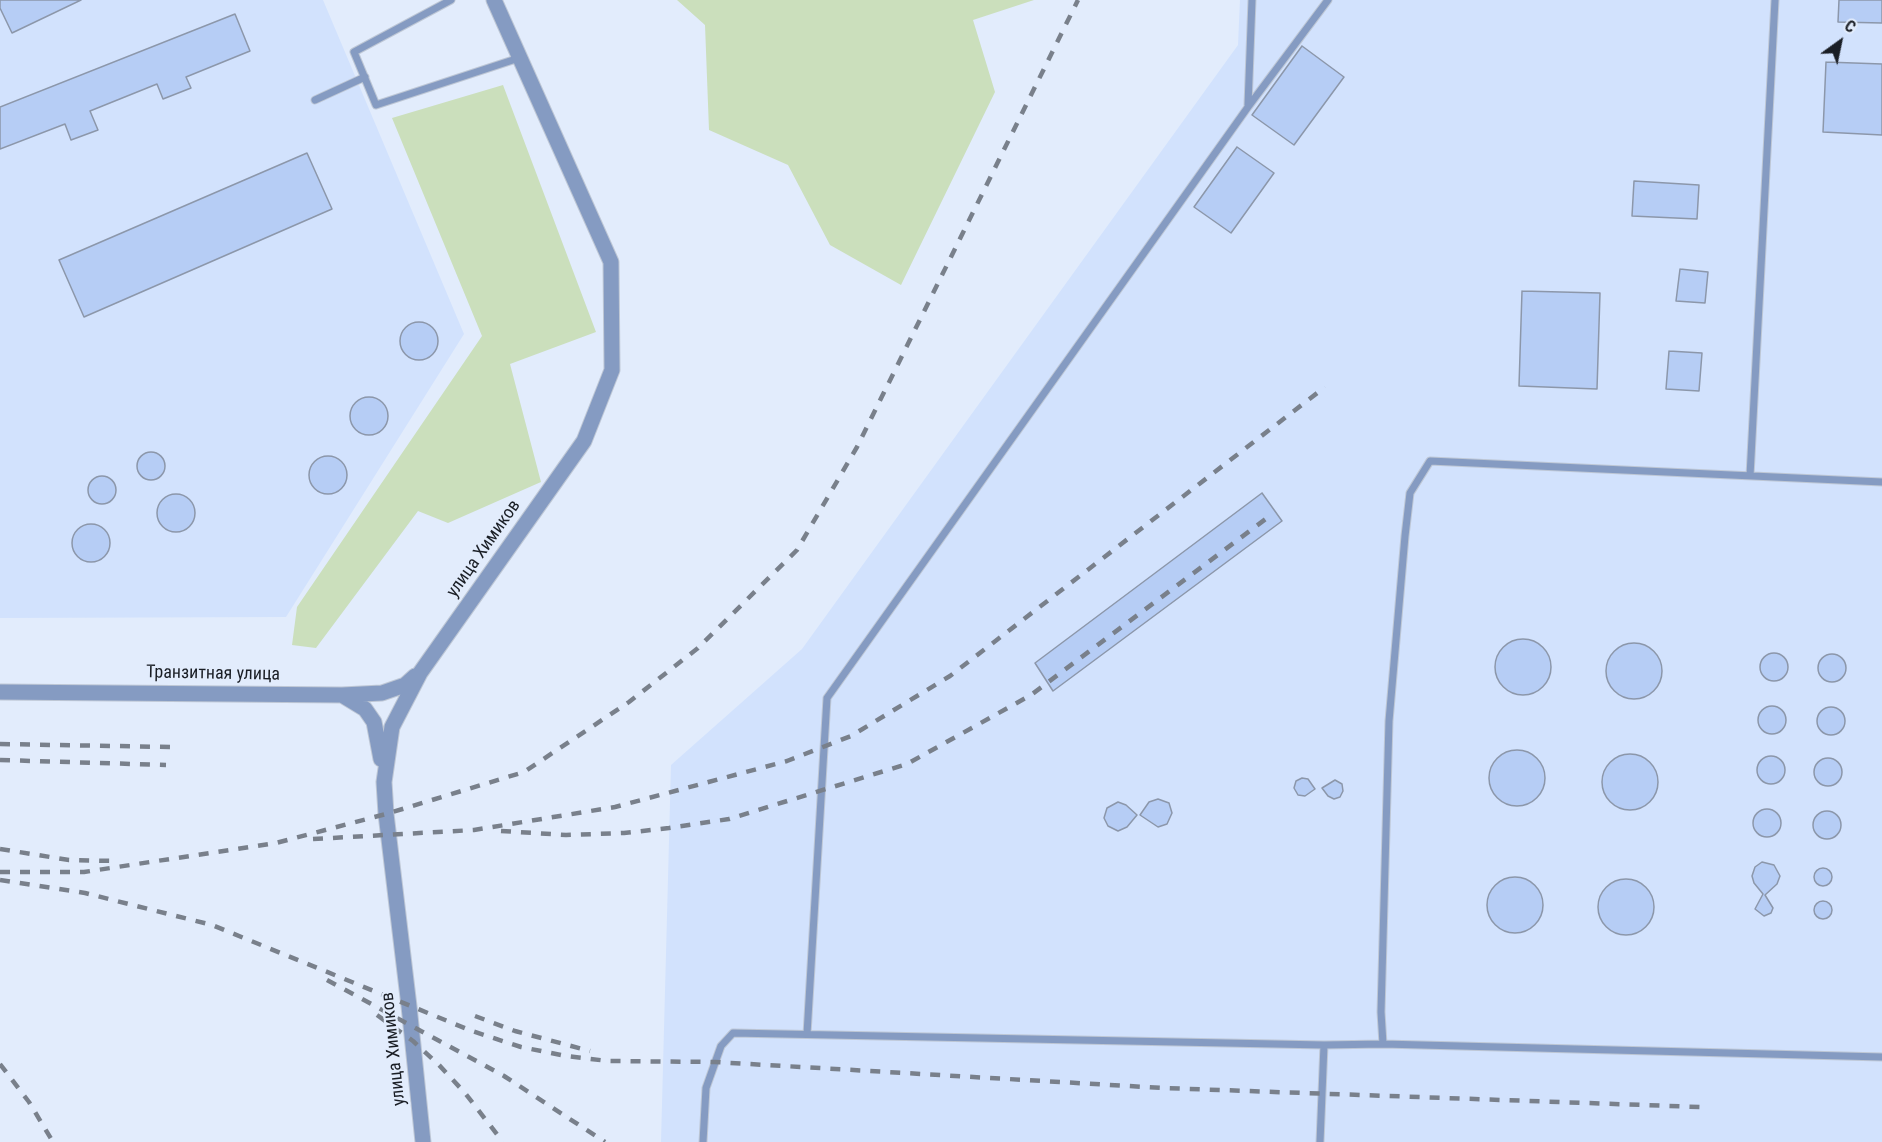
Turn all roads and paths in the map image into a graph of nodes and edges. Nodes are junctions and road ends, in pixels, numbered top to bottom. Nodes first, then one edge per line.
1 (451, 0) edge
2 (494, 0) edge
3 (1252, 0) edge
4 (1328, 0) edge
5 (1775, 0) edge
6 (520, 58) junction
7 (365, 77) junction
8 (315, 100) dead end
9 (1248, 107) junction
10 (1750, 476) junction
11 (1882, 482) edge
12 (420, 673) junction
13 (0, 692) edge
14 (342, 695) junction
15 (384, 782) junction
16 (807, 1034) junction
17 (1383, 1044) junction
18 (1324, 1045) junction
19 (1882, 1057) edge
20 (423, 1142) edge
21 (704, 1142) edge
22 (1320, 1142) edge

1 - 7 lane
2 - 6 street, улица Химиков
3 - 9 lane
4 - 9 lane
5 - 10 lane
6 - 7 lane
6 - 12 street, улица Химиков
7 - 8 lane
9 - 16 lane
10 - 11 lane
10 - 17 lane
12 - 14 street, Транзитная улица
12 - 15 street, улица Химиков
13 - 14 street, Транзитная улица
14 - 15 street
15 - 20 street, улица Химиков
16 - 18 lane
16 - 21 lane
17 - 18 lane
17 - 19 lane
18 - 22 lane

